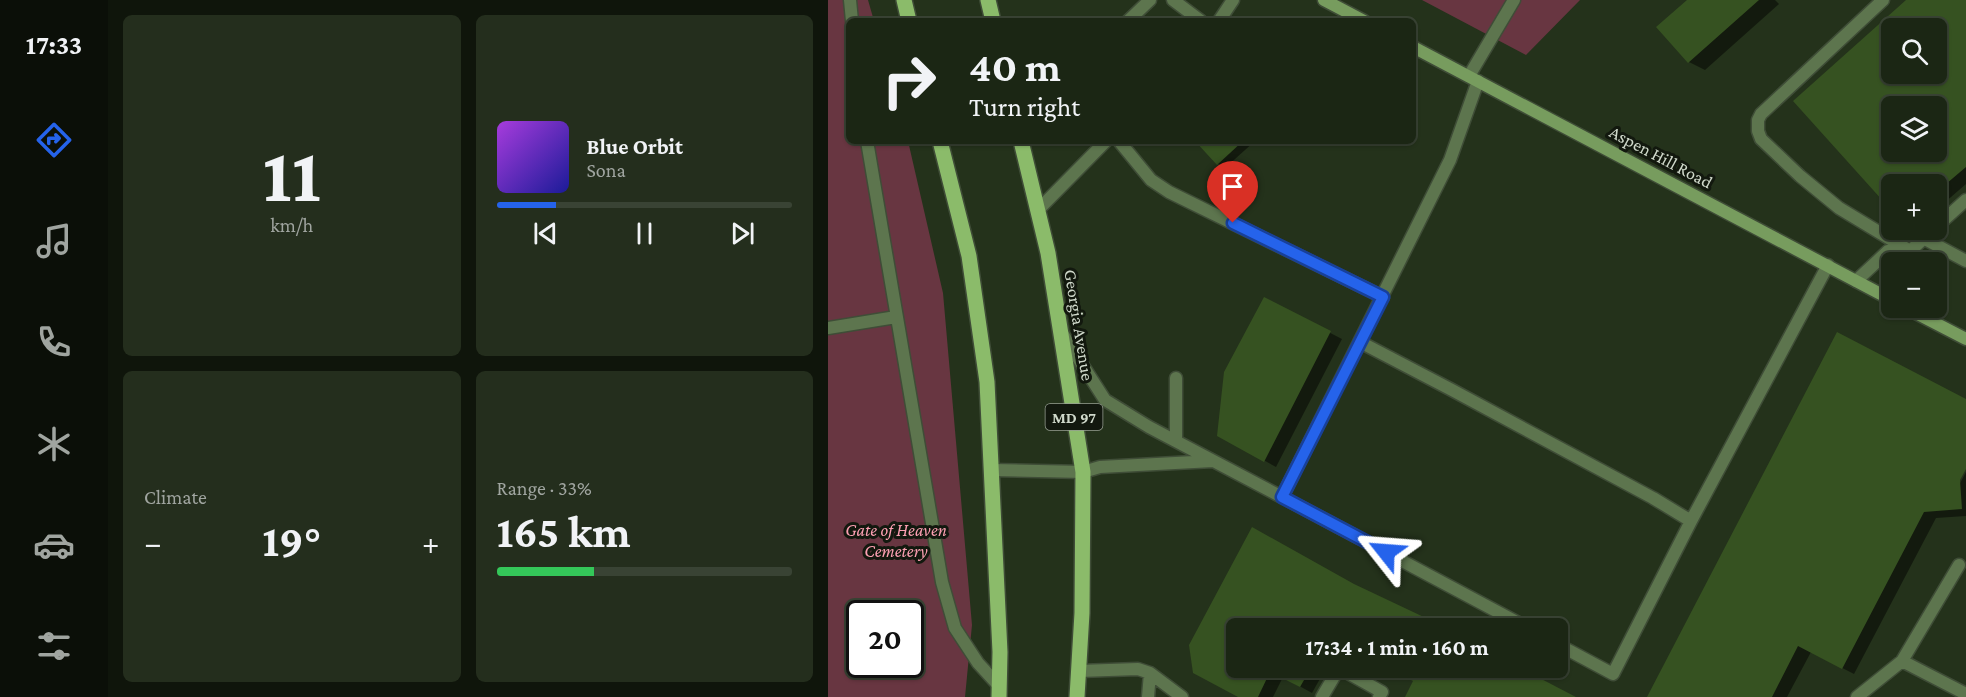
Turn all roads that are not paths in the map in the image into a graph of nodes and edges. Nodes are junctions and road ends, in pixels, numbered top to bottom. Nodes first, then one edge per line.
1 (850, 0) edge
2 (904, 0) edge
3 (1150, 0) edge
4 (1173, 0) edge
5 (1233, 0) edge
6 (1324, 0) edge
7 (1514, 0) edge
8 (1883, 0) edge
9 (852, 18) edge
10 (908, 18) edge
11 (1131, 18) edge
12 (1197, 18) edge
13 (1221, 18) edge
14 (1358, 18) edge
15 (1416, 49) edge
16 (1474, 79) junction
17 (867, 144) edge
18 (941, 144) edge
19 (1022, 144) edge
20 (1103, 144) edge
21 (1121, 144) edge
22 (1966, 200) edge
23 (1038, 210) junction
24 (1947, 217) edge
25 (1921, 240) edge
26 (1927, 240) edge
27 (1910, 251) junction
28 (1966, 261) edge
29 (1828, 265) junction
30 (1856, 281) junction
31 (1881, 294) edge
32 (1383, 297) junction
33 (896, 317) junction
34 (1925, 318) edge
35 (828, 328) edge
36 (1060, 329) junction
37 (1966, 339) edge
38 (1360, 342) junction
39 (1176, 378) dead end
40 (1176, 441) junction
41 (1214, 461) junction
42 (992, 470) junction
43 (1083, 472) junction
44 (1282, 497) junction
45 (1691, 521) junction
46 (1959, 565) dead end
47 (1509, 618) edge
48 (1568, 650) edge
49 (1902, 661) junction
50 (1078, 671) junction
51 (1150, 673) junction
52 (999, 691) edge
53 (1966, 694) edge
54 (1077, 697) edge
55 (1148, 697) edge
56 (1182, 697) edge
57 (1322, 697) edge
58 (1379, 697) edge
59 (1857, 697) edge

1 - 9 lane
2 - 10 main road
3 - 11 lane
4 - 12 lane
5 - 13 lane
6 - 14 street
7 - 16 lane
8 - 27 lane
15 - 16 street, Aspen Hill Road
16 - 29 street, Aspen Hill Road
16 - 32 lane
17 - 33 lane
18 - 42 main road
19 - 23 main road, Georgia Avenue / MD 97
20 - 23 lane
21 - 32 lane
22 - 24 lane
23 - 36 main road, Georgia Avenue / MD 97
25 - 27 lane
26 - 28 lane
27 - 30 lane
29 - 30 street, Aspen Hill Road
29 - 45 lane
30 - 31 street, Aspen Hill Road
32 - 38 lane
33 - 35 lane
33 - 52 lane
34 - 37 street
36 - 40 lane
36 - 43 main road, Georgia Avenue / MD 97
38 - 44 lane
38 - 45 lane
39 - 40 lane
40 - 41 lane
41 - 43 lane
41 - 44 lane
42 - 43 lane
42 - 52 main road
43 - 50 main road, Georgia Avenue / MD 97
44 - 47 lane
45 - 48 lane
46 - 49 lane
49 - 53 lane
49 - 59 lane
50 - 51 lane
50 - 54 main road, Georgia Avenue / MD 97
51 - 55 lane
51 - 56 lane
57 - 58 lane

